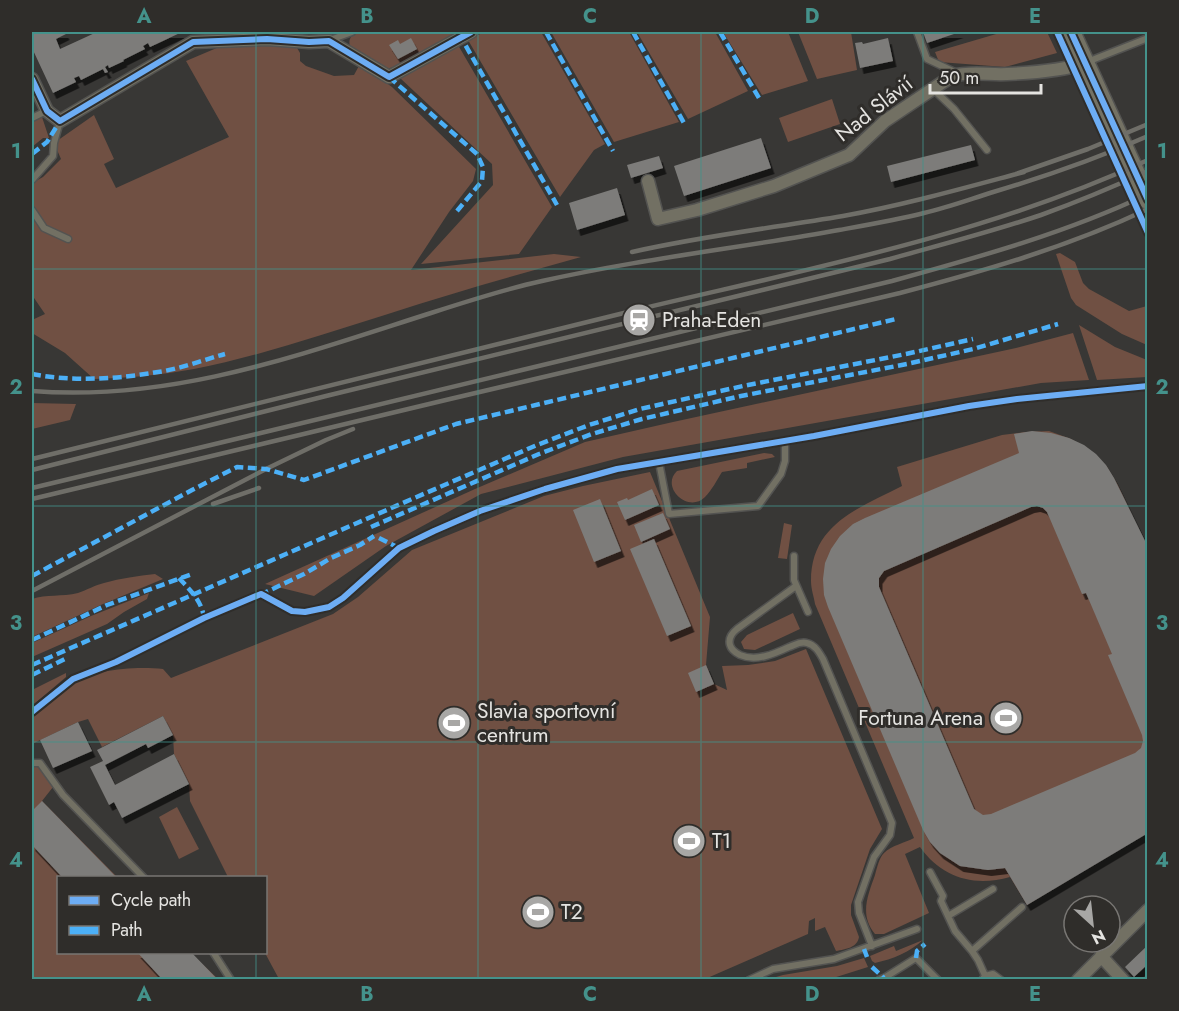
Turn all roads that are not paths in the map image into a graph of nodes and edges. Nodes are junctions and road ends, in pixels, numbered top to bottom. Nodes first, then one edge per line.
1 (352, 32) edge
2 (471, 32) edge
3 (917, 32) edge
4 (1071, 32) edge
5 (191, 37) edge
6 (1148, 38) edge
7 (329, 40) junction
8 (1086, 63) junction
9 (960, 74) junction
10 (32, 80) edge
11 (932, 88) junction
12 (47, 111) junction
13 (32, 118) edge
14 (60, 122) junction
15 (987, 150) dead end
16 (32, 180) edge
17 (648, 181) dead end
18 (1148, 200) edge
19 (32, 210) edge
20 (69, 239) dead end
21 (1148, 386) edge
22 (785, 441) junction
23 (659, 462) junction
24 (794, 556) dead end
25 (796, 586) junction
26 (261, 594) dead end
27 (808, 612) dead end
28 (32, 762) edge
29 (930, 872) dead end
30 (142, 876) edge
31 (993, 889) dead end
32 (1022, 907) dead end
33 (1148, 910) edge
34 (948, 916) junction
35 (917, 929) dead end
36 (872, 946) junction
37 (972, 951) junction
38 (214, 954) edge
39 (1101, 956) junction
40 (985, 978) edge
41 (231, 980) edge
42 (749, 980) edge
43 (879, 980) edge
44 (938, 980) edge
45 (1001, 980) edge
46 (1078, 980) edge
47 (1123, 980) edge

1 - 7 lane
2 - 7 street
3 - 9 lane
4 - 8 main road
5 - 7 street
5 - 14 street
6 - 8 lane
8 - 9 street, Nad Slávií
8 - 18 main road
9 - 11 street, Nad Slávií
10 - 12 street
11 - 15 lane
11 - 17 street, Nad Slávií
12 - 13 lane
12 - 14 street
14 - 16 lane
19 - 20 lane
21 - 22 lane
22 - 23 lane
22 - 23 lane
23 - 26 lane
24 - 25 lane
25 - 27 lane
25 - 36 lane
28 - 30 lane
29 - 34 lane
31 - 34 lane
32 - 37 lane
33 - 39 street
34 - 37 lane
35 - 36 lane
36 - 42 lane
37 - 40 lane
38 - 41 lane
39 - 46 street
39 - 47 street
40 - 45 lane
43 - 44 lane

